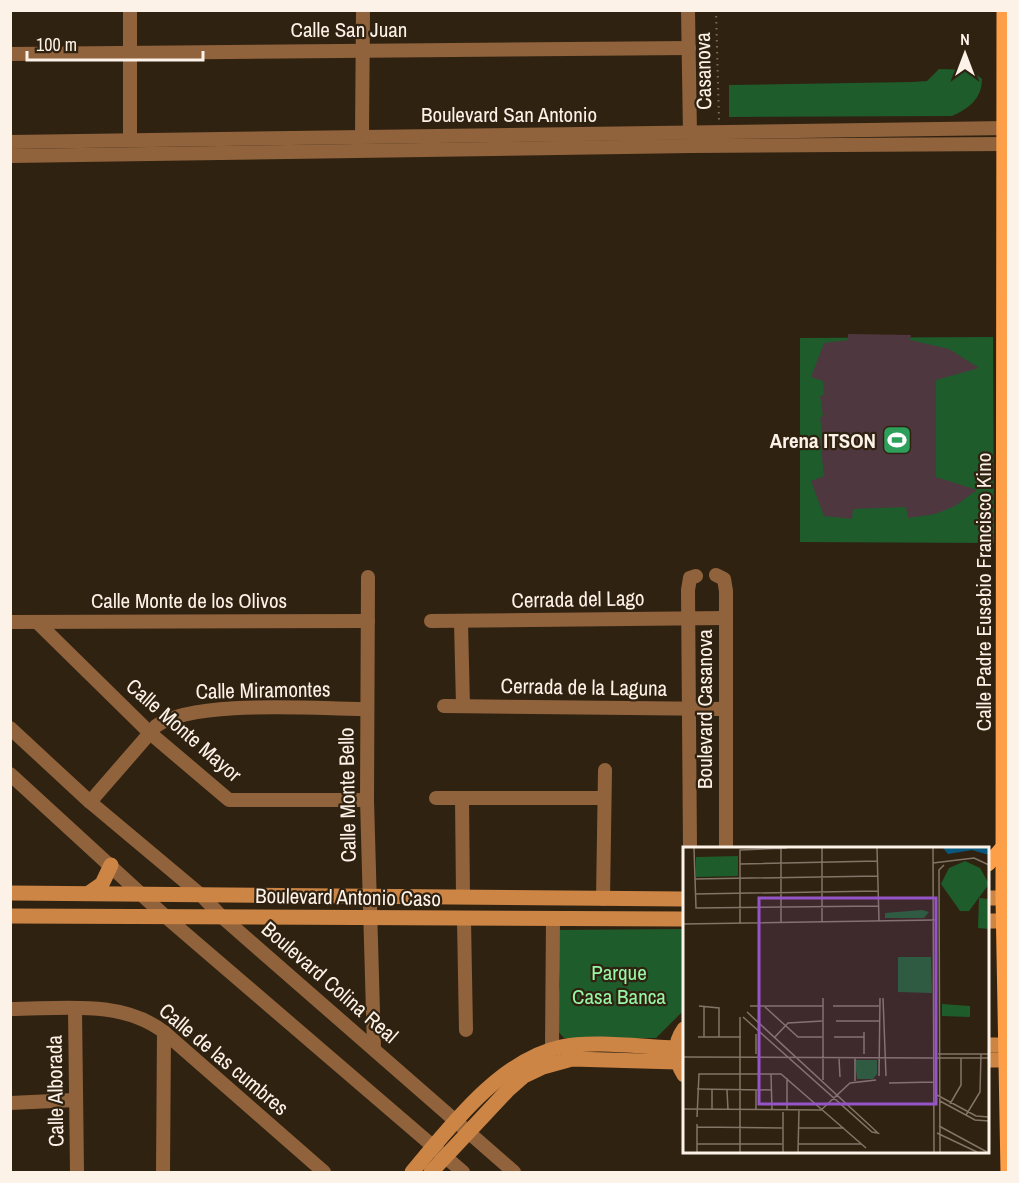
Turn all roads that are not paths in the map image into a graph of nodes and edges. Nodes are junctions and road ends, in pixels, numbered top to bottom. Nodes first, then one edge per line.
1 (130, 10) edge
2 (363, 10) edge
3 (688, 10) edge
4 (1004, 10) edge
5 (689, 48) junction
6 (362, 50) junction
7 (130, 52) junction
8 (10, 54) edge
9 (1006, 128) edge
10 (735, 133) dead end
11 (362, 136) junction
12 (130, 140) junction
13 (691, 140) junction
14 (10, 142) edge
15 (1005, 144) junction
16 (10, 156) edge
17 (716, 575) dead end
18 (696, 576) dead end
19 (368, 577) dead end
20 (688, 618) junction
21 (725, 618) junction
22 (368, 621) junction
23 (431, 621) dead end
24 (10, 622) edge
25 (37, 622) junction
26 (461, 622) junction
27 (444, 706) dead end
28 (463, 706) junction
29 (368, 709) junction
30 (689, 709) junction
31 (724, 709) junction
32 (10, 728) edge
33 (150, 733) junction
34 (605, 770) dead end
35 (10, 774) edge
36 (436, 798) dead end
37 (462, 798) junction
38 (604, 798) junction
39 (367, 800) junction
40 (90, 802) junction
41 (1004, 846) junction
42 (690, 847) edge
43 (726, 847) edge
44 (989, 862) edge
45 (111, 865) junction
46 (10, 893) edge
47 (89, 893) junction
48 (142, 894) junction
49 (201, 895) junction
50 (464, 896) junction
51 (369, 897) junction
52 (989, 898) edge
53 (1006, 898) edge
54 (603, 899) junction
55 (683, 899) edge
56 (10, 916) edge
57 (221, 916) junction
58 (166, 917) junction
59 (553, 918) junction
60 (369, 919) junction
61 (683, 919) edge
62 (464, 920) junction
63 (989, 921) edge
64 (1007, 921) edge
65 (10, 1009) edge
66 (75, 1010) junction
67 (466, 1030) dead end
68 (164, 1032) junction
69 (683, 1036) edge
70 (989, 1046) edge
71 (374, 1048) junction
72 (552, 1050) junction
73 (1005, 1052) junction
74 (989, 1059) edge
75 (679, 1062) edge
76 (75, 1100) junction
77 (10, 1103) edge
78 (456, 1122) junction
79 (469, 1132) junction
80 (1008, 1134) edge
81 (439, 1152) junction
82 (1008, 1162) edge
83 (77, 1173) edge
84 (163, 1173) edge
85 (324, 1173) edge
86 (412, 1173) edge
87 (431, 1173) edge
88 (463, 1173) edge
89 (514, 1173) edge
90 (1008, 1173) edge

1 - 7 street
2 - 6 street
3 - 5 street
4 - 9 main road, Calle Padre Eusebio Francisco Kino
5 - 6 street, Calle San Juan
5 - 13 street
6 - 7 street, Calle San Juan
6 - 11 street
7 - 8 street, Calle San Juan
7 - 12 street
9 - 13 street, Boulevard San Antonio
9 - 15 main road, Calle Padre Eusebio Francisco Kino
10 - 13 street
11 - 12 street, Boulevard San Antonio
11 - 13 street, Boulevard San Antonio
12 - 14 street, Boulevard San Antonio
13 - 15 street, Boulevard San Antonio
13 - 16 street, Boulevard San Antonio
15 - 41 main road, Calle Padre Eusebio Francisco Kino
17 - 21 street, Boulevard Casanova
18 - 20 street, Boulevard Casanova
19 - 22 street, Calle Monte Bello
20 - 21 street, Cerrada del Lago
20 - 26 street, Cerrada del Lago
20 - 30 street, Boulevard Casanova
21 - 31 street, Boulevard Casanova
22 - 25 street, Calle Monte de los Olivos
22 - 29 street, Calle Monte Bello
23 - 26 street, Cerrada del Lago
24 - 25 street, Calle Monte de los Olivos
25 - 33 street, Calle Monte Mayor
26 - 28 street
27 - 28 street, Cerrada de la Laguna
28 - 30 street, Cerrada de la Laguna
29 - 33 street, Calle Miramontes
29 - 39 street, Calle Monte Bello
30 - 31 street, Cerrada de la Laguna
30 - 42 street, Boulevard Casanova
31 - 43 street, Boulevard Casanova
32 - 40 street, Boulevard Colina Real
33 - 39 street, Calle Monte Mayor
33 - 40 street, Calle Miramontes
34 - 38 street
35 - 45 street
36 - 37 street
37 - 38 street
37 - 50 street
38 - 54 street
39 - 51 street, Calle Monte Bello
40 - 49 street, Boulevard Colina Real
41 - 44 main road
41 - 53 main road, Calle Padre Eusebio Francisco Kino
45 - 47 main road
45 - 48 street
46 - 47 main road, Boulevard Antonio Caso
47 - 48 main road, Boulevard Antonio Caso
48 - 49 main road, Boulevard Antonio Caso
48 - 58 street
49 - 51 main road, Boulevard Antonio Caso
49 - 57 street, Boulevard Colina Real
50 - 51 main road, Boulevard Antonio Caso
50 - 54 main road, Boulevard Antonio Caso
51 - 60 street, Calle Monte Bello
52 - 53 main road
53 - 64 main road, Calle Padre Eusebio Francisco Kino
54 - 55 main road, Boulevard Antonio Caso
56 - 58 main road, Boulevard Antonio Caso
57 - 58 main road, Boulevard Antonio Caso
57 - 60 main road, Boulevard Antonio Caso
57 - 71 street, Boulevard Colina Real
58 - 81 street
59 - 61 main road, Boulevard Antonio Caso
59 - 62 main road, Boulevard Antonio Caso
59 - 72 street
60 - 62 main road, Boulevard Antonio Caso
60 - 71 street, Calle Monte Bello
62 - 67 street
63 - 64 main road
64 - 73 main road, Calle Padre Eusebio Francisco Kino
65 - 66 street, Calle de las cumbres
66 - 68 street, Calle de las cumbres
66 - 76 street, Calle Alborada
68 - 84 street
68 - 85 street, Calle de las cumbres
69 - 75 main road
70 - 73 main road
71 - 78 street, Boulevard Colina Real
72 - 75 main road
72 - 78 main road
73 - 74 main road
73 - 80 main road, Calle Padre Eusebio Francisco Kino
75 - 79 main road
76 - 77 street
76 - 83 street, Calle Alborada
78 - 79 street, Boulevard Colina Real
78 - 81 main road
79 - 81 main road
79 - 89 street, Boulevard Colina Real
80 - 82 main road, Calle Padre Eusebio Francisco Kino
81 - 86 main road
81 - 87 main road
81 - 88 street
82 - 90 main road, Calle Padre Eusebio Francisco Kino

